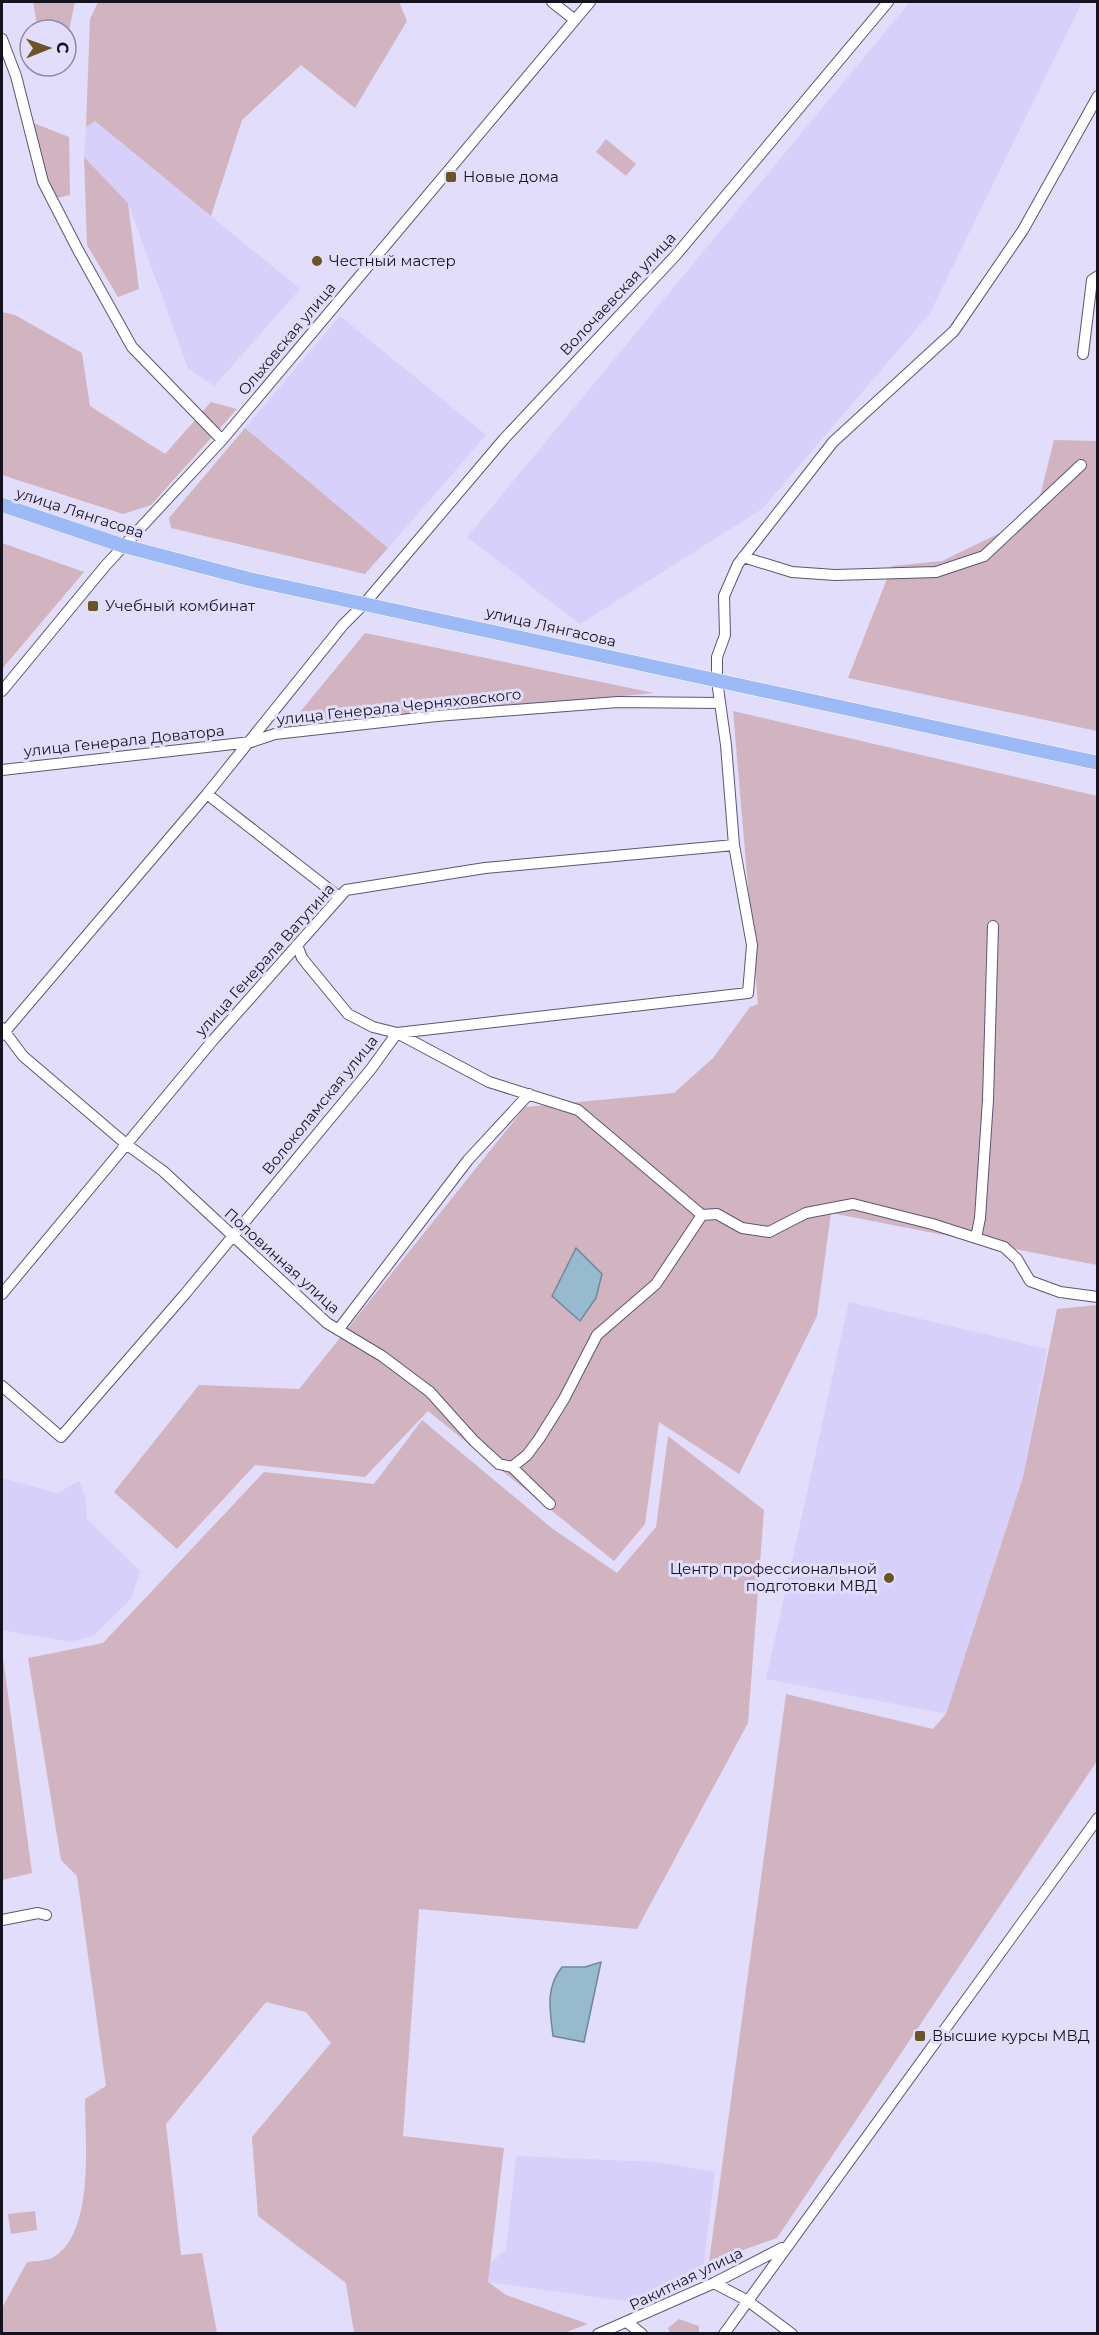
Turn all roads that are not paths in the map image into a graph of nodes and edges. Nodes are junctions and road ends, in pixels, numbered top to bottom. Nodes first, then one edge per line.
1 (552, 2) edge
2 (590, 2) edge
3 (888, 2) edge
4 (575, 20) junction
5 (2, 39) edge
6 (1098, 96) edge
7 (1098, 276) edge
8 (1083, 354) dead end
9 (222, 440) junction
10 (1080, 465) dead end
11 (2, 505) edge
12 (124, 546) junction
13 (743, 557) junction
14 (365, 603) junction
15 (717, 681) junction
16 (2, 691) edge
17 (720, 703) junction
18 (251, 742) junction
19 (1098, 763) edge
20 (2, 770) edge
21 (207, 794) junction
22 (735, 845) junction
23 (339, 897) junction
24 (993, 926) dead end
25 (297, 945) junction
26 (3, 1031) edge
27 (397, 1033) junction
28 (529, 1094) junction
29 (126, 1144) junction
30 (702, 1215) junction
31 (231, 1236) junction
32 (976, 1238) junction
33 (2, 1294) edge
34 (1098, 1297) edge
35 (338, 1330) junction
36 (2, 1386) edge
37 (512, 1467) junction
38 (550, 1504) dead end
39 (1098, 1818) edge
40 (46, 1915) dead end
41 (2, 1920) edge
42 (784, 2247) junction
43 (714, 2283) junction
44 (748, 2301) junction
45 (628, 2323) junction
46 (598, 2334) edge
47 (642, 2334) edge
48 (724, 2334) edge
49 (792, 2334) edge

1 - 4 street
2 - 4 street, Ольховская улица
3 - 14 street, Волочаевская улица
4 - 9 street, Ольховская улица
5 - 9 street
6 - 13 street
7 - 8 street
9 - 12 street, Ольховская улица
10 - 13 street
11 - 12 main road, улица Лянгасова
12 - 14 main road, улица Лянгасова
12 - 16 street, Ольховская улица
13 - 15 street
14 - 15 main road, улица Лянгасова
14 - 18 street, Волочаевская улица
15 - 17 street
15 - 19 main road, улица Лянгасова
17 - 18 street, улица Генерала Черняховского
17 - 22 street
18 - 20 street, улица Генерала Доватора
18 - 21 street
21 - 23 street
21 - 26 street
22 - 23 street, улица Генерала Ватутина
22 - 27 street, Волоколамская улица
23 - 25 street, улица Генерала Ватутина
24 - 32 street
25 - 27 street
25 - 29 street, улица Генерала Ватутина
26 - 29 street, Половинная улица
27 - 28 street
27 - 31 street, Волоколамская улица
28 - 30 street
28 - 35 street
29 - 31 street, Половинная улица
29 - 33 street, улица Генерала Ватутина
30 - 32 street
30 - 37 street
31 - 35 street, Половинная улица
31 - 36 street, Волоколамская улица
32 - 34 street
35 - 37 street, Половинная улица
37 - 38 street, Половинная улица
39 - 42 street
40 - 41 street
42 - 43 street, Ракитная улица
42 - 44 street
43 - 44 street
43 - 45 street, Ракитная улица
44 - 48 street
44 - 49 street
45 - 46 street, Ракитная улица
45 - 47 street

